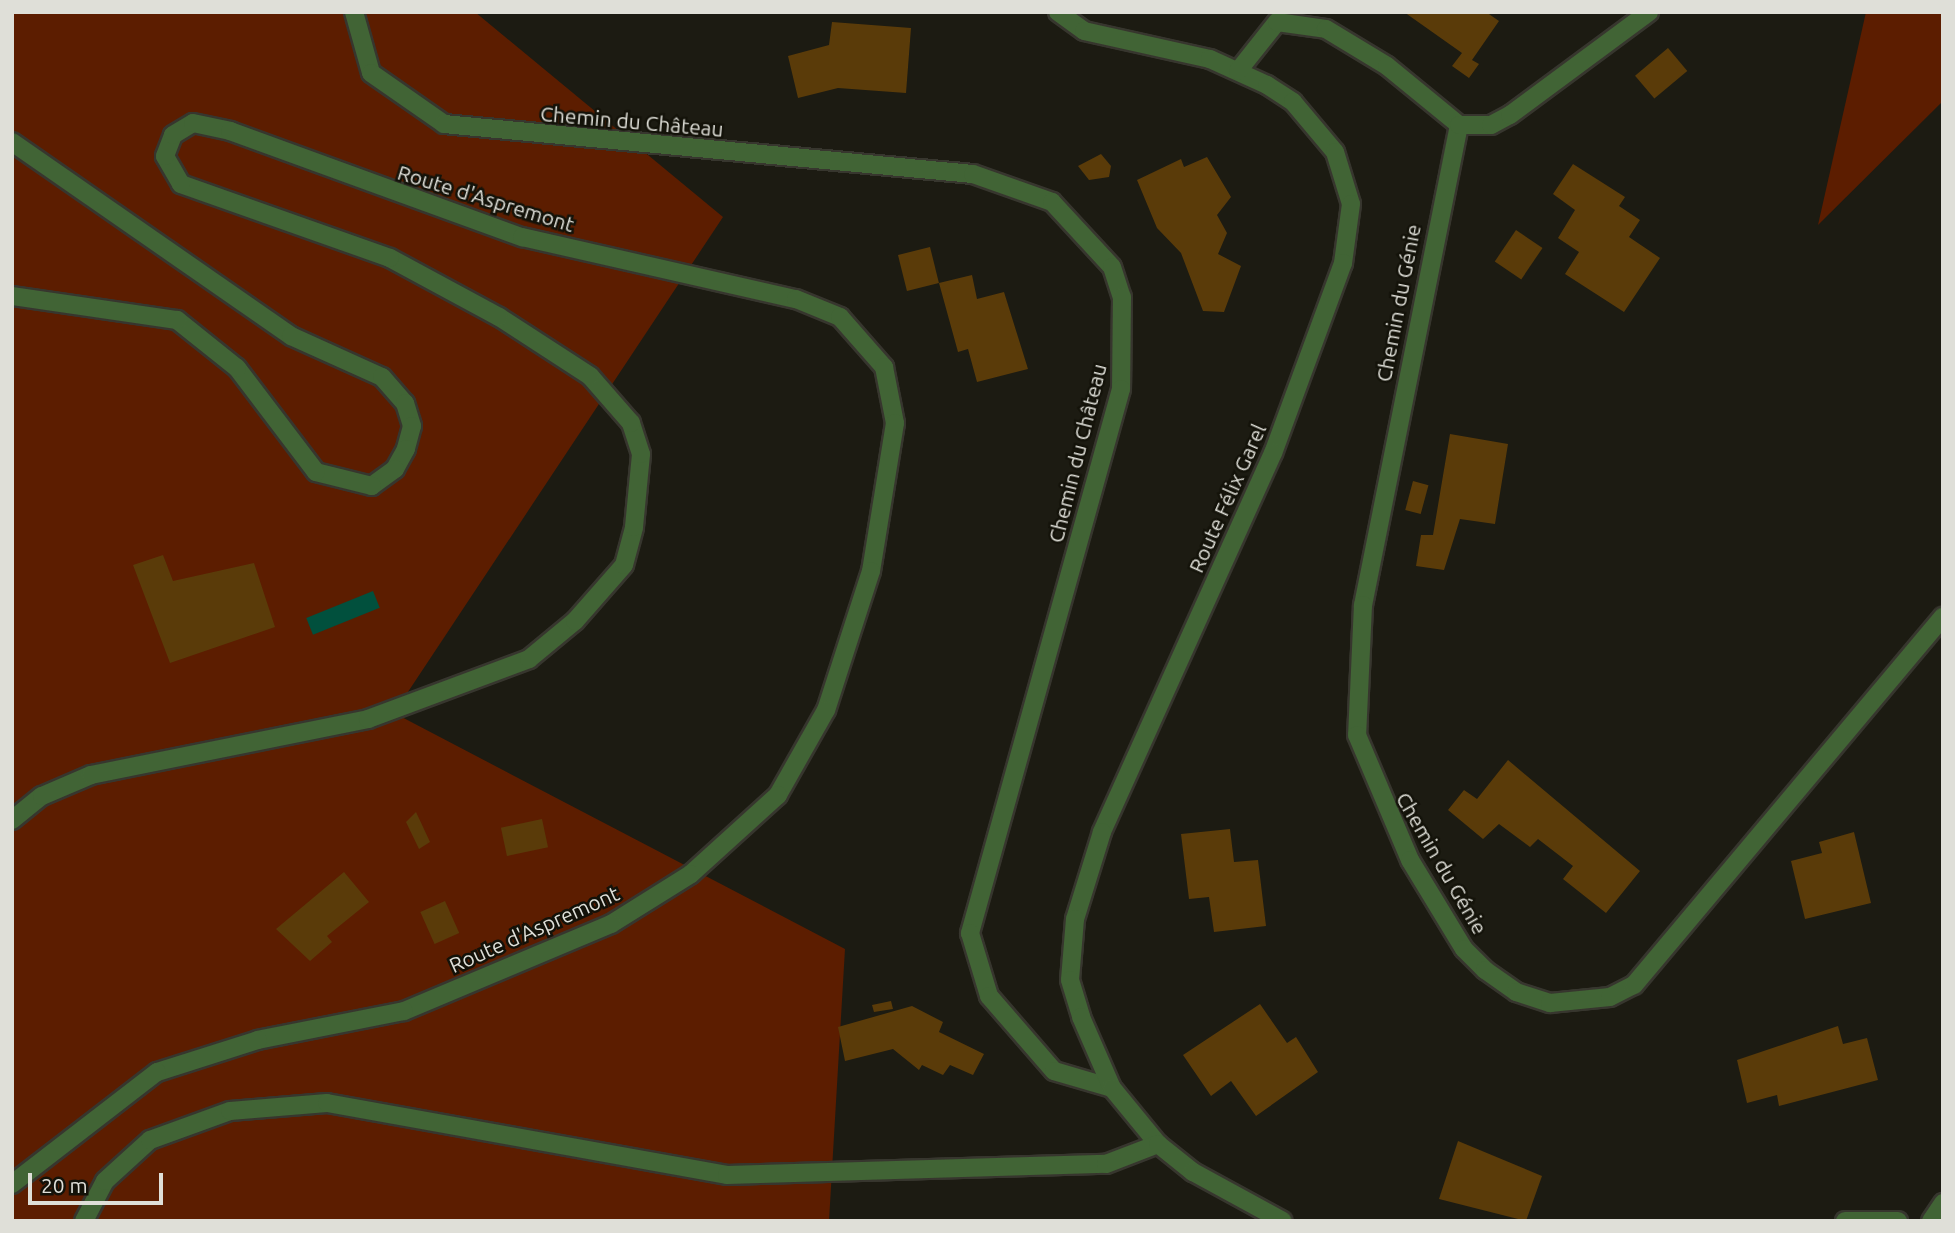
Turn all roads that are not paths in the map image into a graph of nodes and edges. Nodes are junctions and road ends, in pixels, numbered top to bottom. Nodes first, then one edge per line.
1 (354, 12) edge
2 (1058, 12) edge
3 (1650, 12) edge
4 (1238, 71) junction
5 (1459, 125) junction
6 (12, 142) edge
7 (12, 296) edge
8 (1943, 617) edge
9 (12, 820) edge
10 (1112, 1088) junction
11 (1158, 1144) junction
12 (12, 1184) edge
13 (1943, 1203) edge
14 (84, 1221) edge
15 (1283, 1221) edge
16 (1845, 1221) edge
17 (1898, 1221) edge
18 (1931, 1221) edge

1 - 10 street, Chemin du Château
2 - 4 street, Route Félix Garel
3 - 5 street
4 - 5 street
4 - 10 street, Route Félix Garel
5 - 8 street, Chemin du Génie
6 - 7 street
9 - 12 street, Route d'Aspremont
10 - 11 street, Route Félix Garel
11 - 14 street
11 - 15 street
13 - 18 street
16 - 17 street

